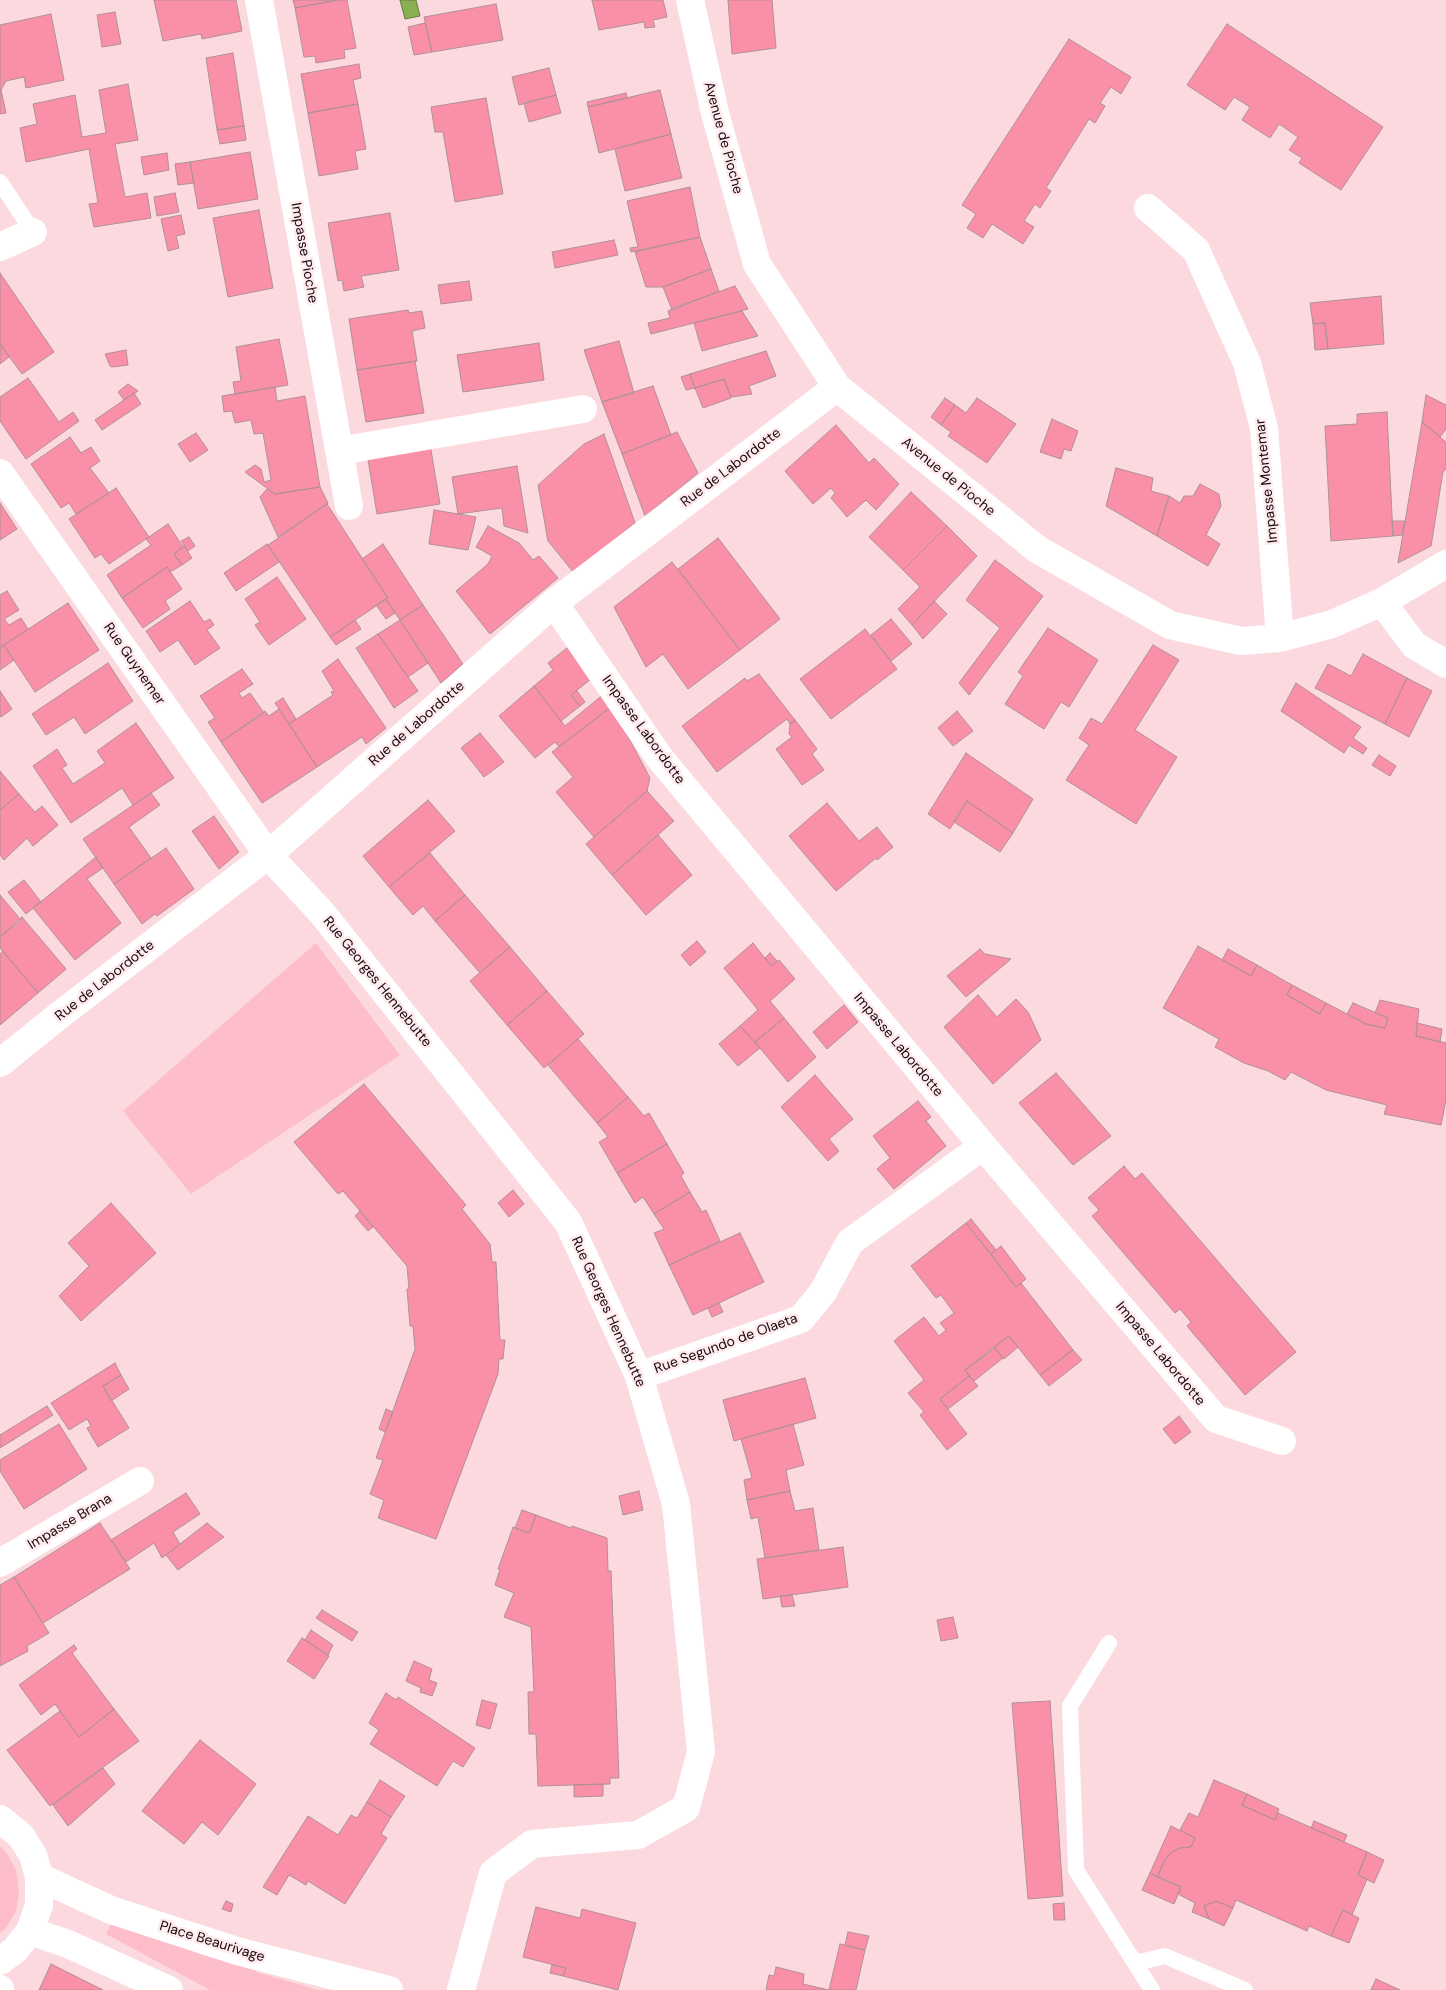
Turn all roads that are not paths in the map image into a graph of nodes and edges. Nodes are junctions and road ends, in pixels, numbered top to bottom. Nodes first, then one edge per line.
1 (259, 0) edge
2 (690, 0) edge
3 (0, 182) edge
4 (1148, 208) dead end
5 (33, 232) joint
6 (0, 247) edge
7 (837, 388) junction
8 (583, 409) dead end
9 (339, 451) junction
10 (0, 473) edge
11 (349, 506) dead end
12 (1446, 564) edge
13 (1382, 602) junction
14 (554, 603) junction
15 (1280, 638) junction
16 (1446, 664) edge
17 (268, 855) junction
18 (0, 1063) edge
19 (983, 1146) junction
20 (638, 1376) junction
21 (1282, 1441) dead end
22 (140, 1481) dead end
23 (0, 1563) edge
24 (1109, 1643) dead end
25 (0, 1819) edge
26 (40, 1877) junction
27 (30, 1931) junction
28 (0, 1961) edge
29 (1136, 1963) junction
30 (169, 1990) edge
31 (389, 1990) edge
32 (461, 1990) edge
33 (1152, 1990) edge
34 (1245, 1990) edge

1 - 9 street, Impasse Pioche
2 - 7 street, Avenue de Pioche
3 - 5 lane
4 - 15 street, Impasse Montemar
5 - 6 street
7 - 14 street, Rue de Labordotte
7 - 15 street, Avenue de Pioche
8 - 9 street
9 - 11 street, Impasse Pioche
10 - 17 street, Rue Guynemer
12 - 13 street, Avenue de Pioche
13 - 15 street, Avenue de Pioche
13 - 16 street
14 - 17 street, Rue de Labordotte
14 - 19 street, Impasse Labordotte
17 - 18 street, Rue de Labordotte
17 - 20 street, Rue Georges Hennebutte
19 - 20 street, Rue Segundo de Olaeta
19 - 21 street, Impasse Labordotte
20 - 32 street, Rue Georges Hennebutte
22 - 23 street, Impasse Brana
24 - 29 lane
25 - 26 street
26 - 27 street
26 - 31 street, Place Beaurivage
27 - 28 street
27 - 30 street
29 - 33 lane
29 - 34 lane

